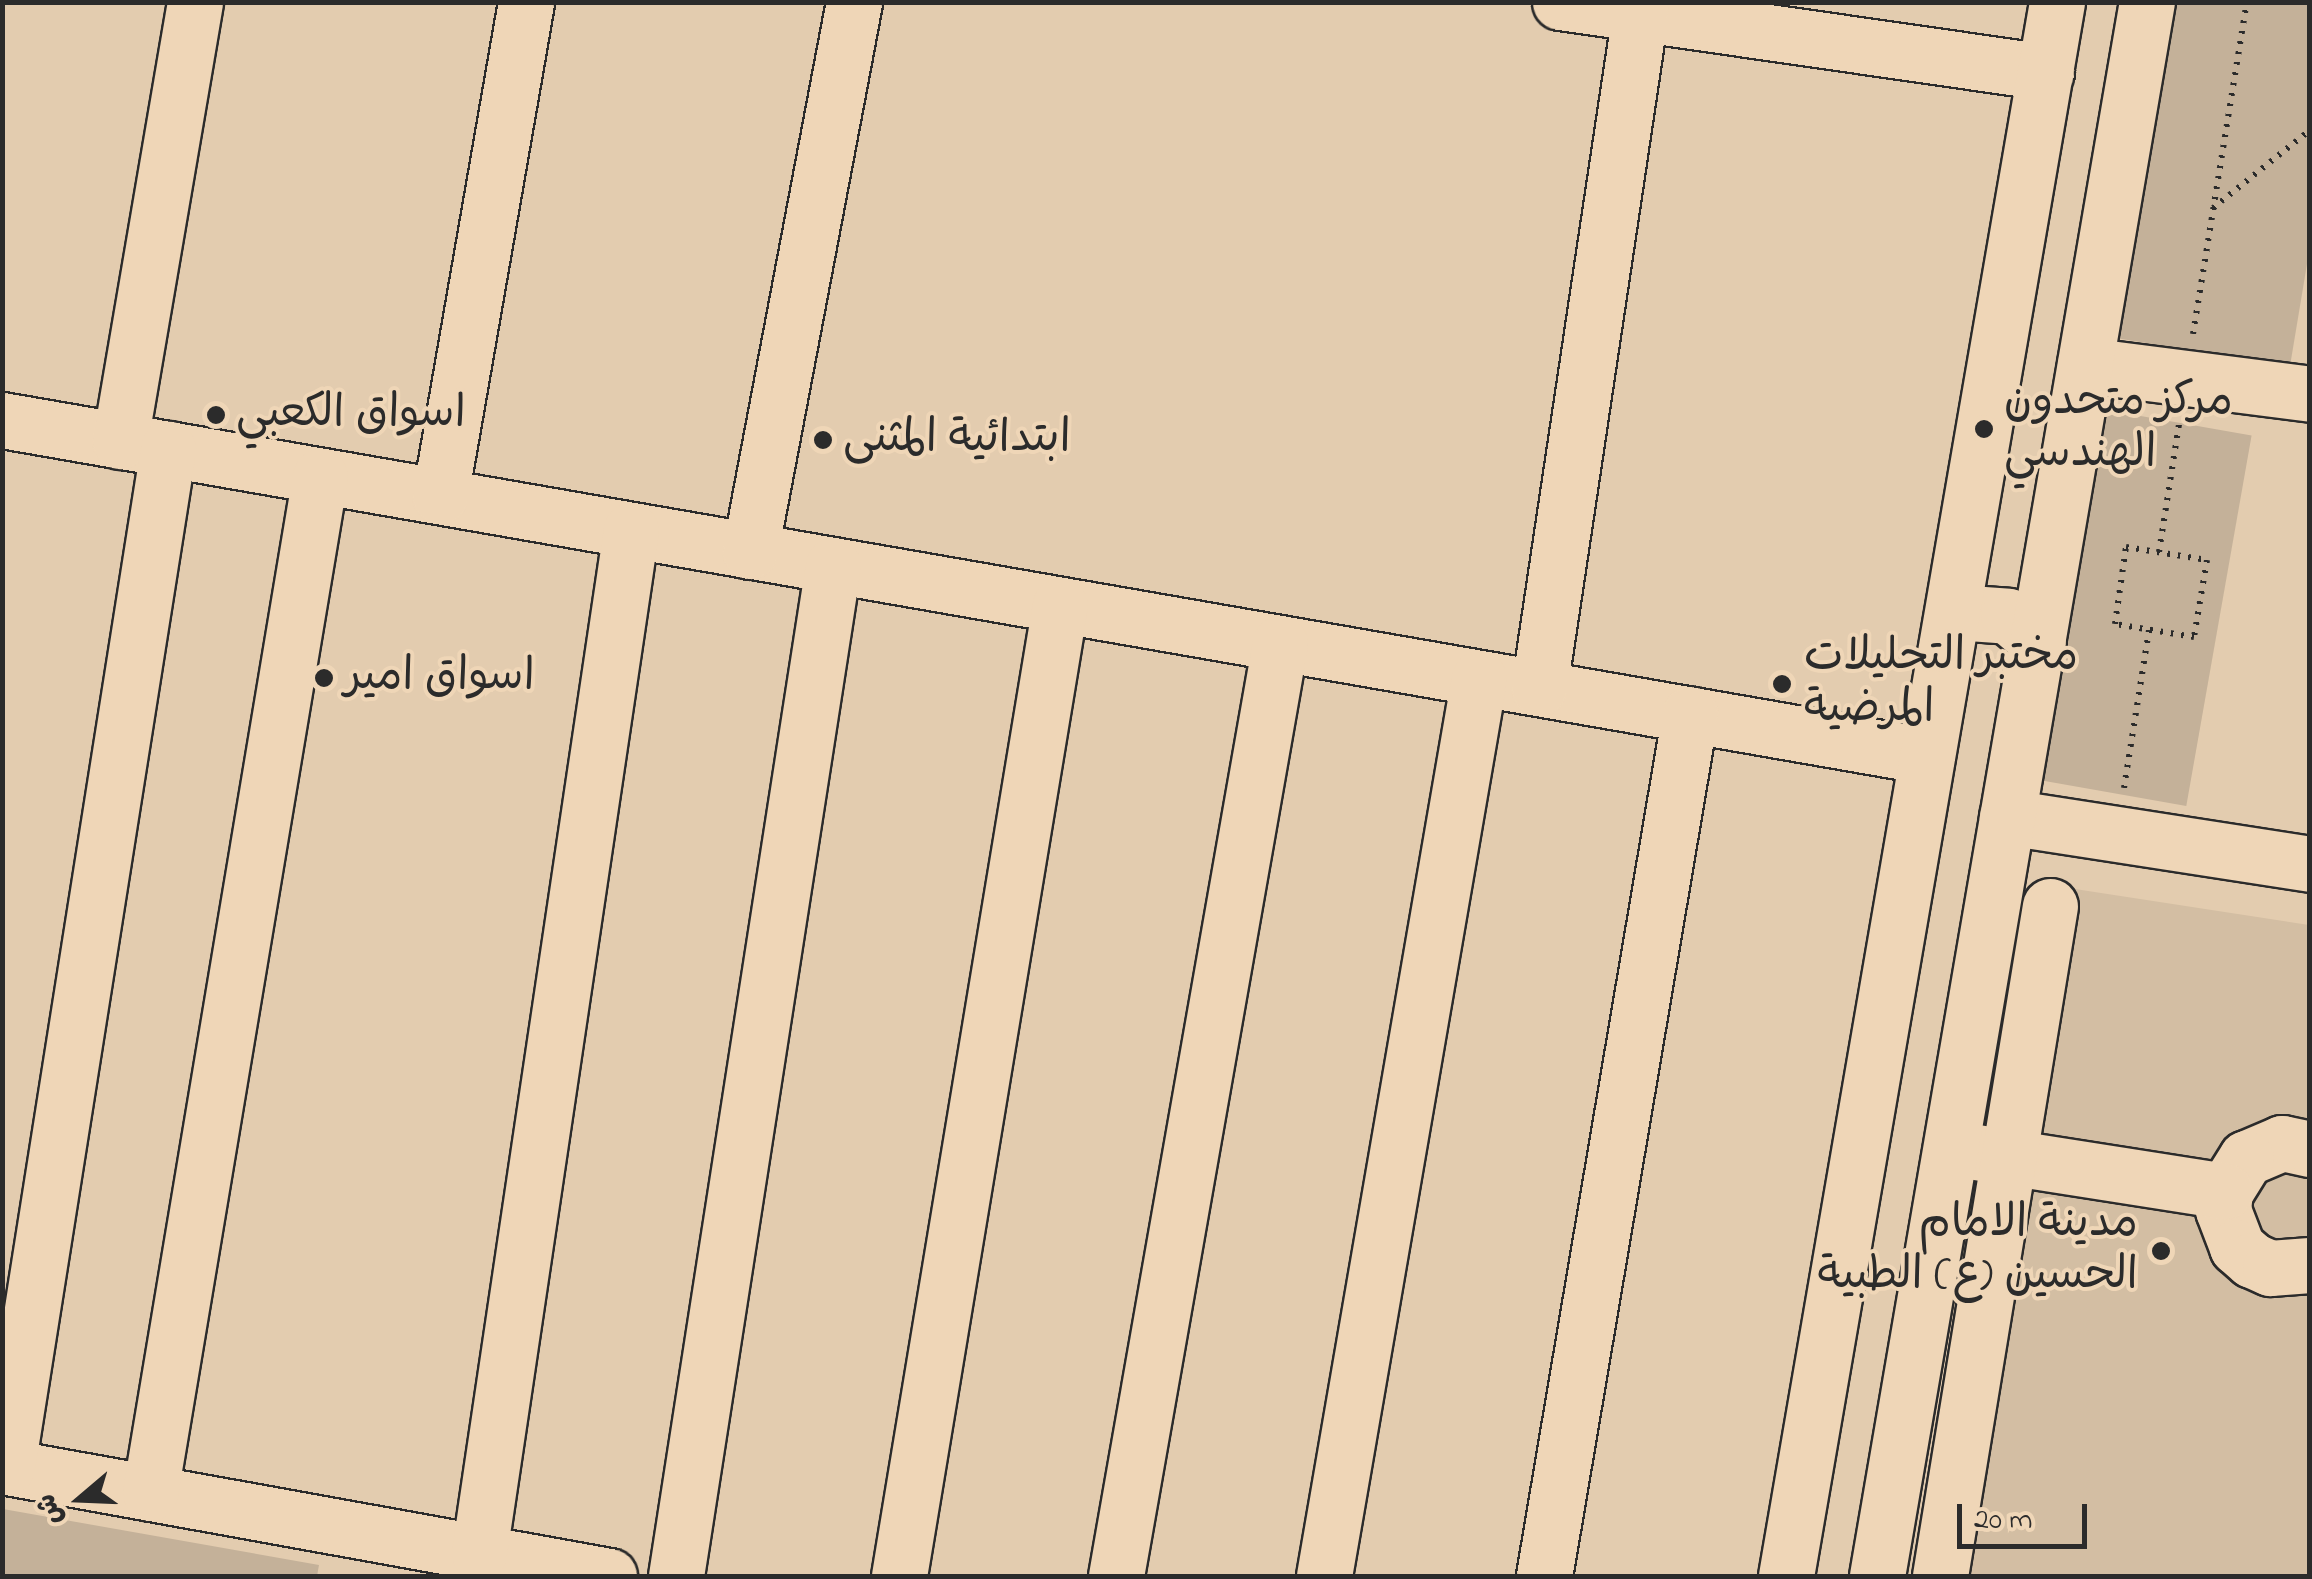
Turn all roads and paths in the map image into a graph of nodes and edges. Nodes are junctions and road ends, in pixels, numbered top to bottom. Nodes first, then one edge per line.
1 (195, 2) edge
2 (526, 2) edge
3 (854, 2) edge
4 (1560, 2) edge
5 (2058, 2) edge
6 (2147, 2) edge
7 (2247, 2) edge
8 (1640, 14) junction
9 (2046, 72) junction
10 (2310, 130) edge
11 (2212, 209) junction
12 (2085, 365) junction
13 (2186, 378) junction
14 (2310, 394) edge
15 (2, 420) edge
16 (144, 445) junction
17 (320, 476) junction
18 (440, 496) junction
19 (1969, 514) junction
20 (631, 530) junction
21 (2055, 540) junction
22 (750, 551) junction
23 (2159, 552) junction
24 (834, 566) junction
25 (1060, 604) junction
26 (1951, 621) junction
27 (2149, 630) junction
28 (2038, 641) junction
29 (1280, 643) junction
30 (1479, 678) junction
31 (1539, 688) junction
32 (1690, 714) junction
33 (1928, 756) junction
34 (2008, 818) junction
35 (2117, 834) junction
36 (2310, 864) edge
37 (2050, 906) dead end
38 (1950, 1149) junction
39 (2310, 1149) edge
40 (2011, 1158) junction
41 (2225, 1191) junction
42 (2310, 1265) edge
43 (5, 1466) edge
44 (150, 1493) junction
45 (479, 1553) junction
46 (383, 1556) edge
47 (609, 1576) edge
48 (676, 1576) edge
49 (899, 1576) edge
50 (1116, 1576) edge
51 (1324, 1576) edge
52 (1544, 1576) edge
53 (1786, 1576) edge
54 (1876, 1576) edge
55 (1940, 1576) edge

1 - 16 street
2 - 18 street
3 - 22 street
4 - 8 street
5 - 9 street
6 - 12 street
7 - 11 path
8 - 9 street
8 - 31 street
9 - 19 street
10 - 11 path
11 - 13 path
12 - 13 street
12 - 21 street
13 - 14 street
13 - 23 path
15 - 16 street
16 - 17 street
16 - 43 street
17 - 18 street
17 - 44 street
18 - 20 street
19 - 21 street
19 - 26 street
20 - 22 street
20 - 45 street
21 - 28 street
22 - 24 street
23 - 27 path
23 - 27 path
24 - 25 street
24 - 48 street
25 - 29 street
25 - 49 street
26 - 28 street
26 - 33 street
27 - 35 path
28 - 34 street
29 - 30 street
29 - 50 street
30 - 31 street
30 - 51 street
31 - 32 street
32 - 33 street
32 - 52 street
33 - 53 street
34 - 35 street
34 - 38 street
35 - 36 street
37 - 40 street
38 - 40 street
38 - 54 street
39 - 41 street
40 - 41 street
40 - 55 street
41 - 42 street
43 - 44 street
44 - 46 street
45 - 46 street
45 - 47 street

